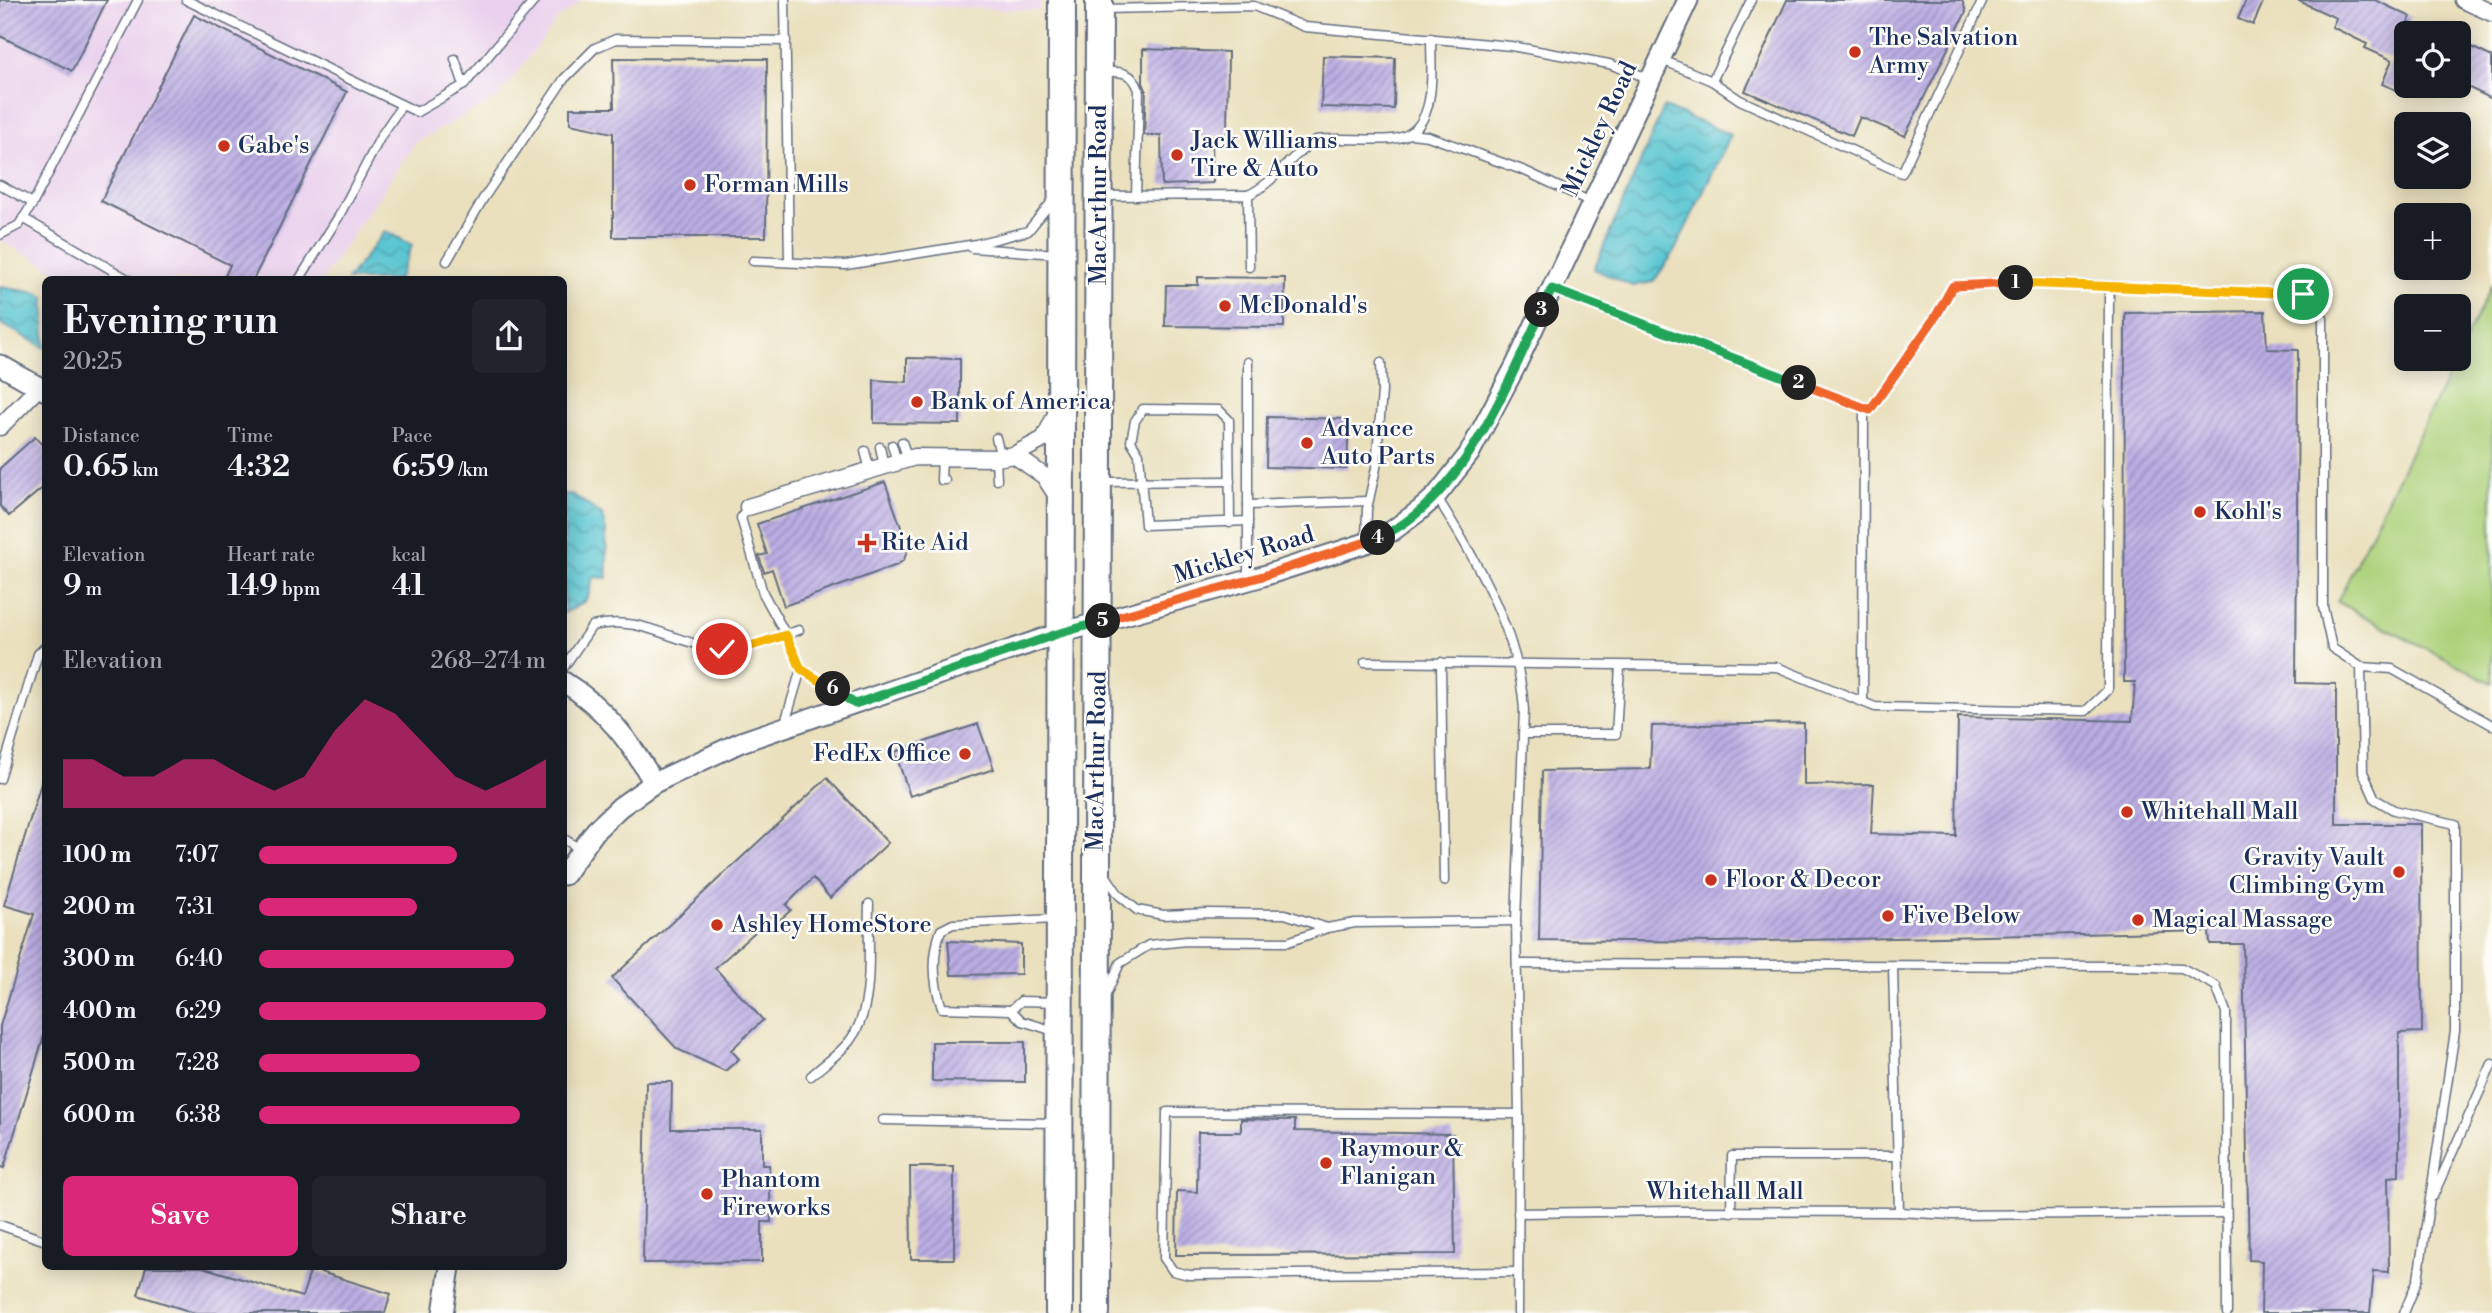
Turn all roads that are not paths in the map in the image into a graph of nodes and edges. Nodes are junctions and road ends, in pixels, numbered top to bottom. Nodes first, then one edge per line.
1 (138, 0) edge
2 (186, 0) edge
3 (535, 0) edge
4 (785, 0) edge
5 (1062, 0) edge
6 (1688, 0) edge
7 (1751, 0) edge
8 (1983, 0) edge
9 (2463, 0) edge
10 (1254, 3) edge
11 (1099, 4) edge
12 (2492, 13) edge
13 (1431, 38) junction
14 (786, 41) junction
15 (455, 59) dead end
16 (1660, 59) junction
17 (1099, 72) junction
18 (1651, 79) junction
19 (1712, 81) junction
20 (464, 85) junction
21 (402, 105) junction
22 (1411, 134) junction
23 (0, 185) edge
24 (1063, 185) junction
25 (1248, 195) junction
26 (1099, 196) junction
27 (1136, 196) junction
28 (1592, 202) junction
29 (33, 203) junction
30 (23, 218) junction
31 (0, 235) edge
32 (959, 247) junction
33 (1062, 254) junction
34 (447, 261) dead end
35 (753, 261) dead end
36 (789, 261) junction
37 (1249, 267) dead end
38 (122, 276) edge
39 (302, 276) edge
40 (2109, 287) junction
41 (1552, 289) junction
42 (1248, 362) dead end
43 (1381, 363) dead end
44 (0, 365) edge
45 (42, 389) edge
46 (1062, 400) junction
47 (1864, 408) junction
48 (0, 427) edge
49 (996, 438) dead end
50 (902, 442) dead end
51 (892, 445) dead end
52 (880, 447) dead end
53 (865, 451) dead end
54 (1014, 455) junction
55 (942, 457) junction
56 (996, 458) junction
57 (890, 464) junction
58 (945, 480) dead end
59 (997, 480) dead end
60 (1230, 481) junction
61 (1098, 482) junction
62 (1143, 482) junction
63 (1436, 496) junction
64 (1368, 501) junction
65 (1061, 503) junction
66 (1248, 505) junction
67 (748, 507) joint
68 (1248, 521) junction
69 (1230, 523) junction
70 (1366, 543) junction
71 (1248, 580) junction
72 (1098, 622) junction
73 (799, 631) dead end
74 (1060, 633) junction
75 (786, 635) junction
76 (42, 650) edge
77 (1365, 662) dead end
78 (1441, 662) junction
79 (567, 663) edge
80 (1515, 663) junction
81 (1620, 666) junction
82 (2361, 667) junction
83 (801, 669) junction
84 (567, 684) edge
85 (1863, 702) junction
86 (855, 704) junction
87 (2492, 725) edge
88 (784, 727) junction
89 (1523, 734) junction
90 (0, 779) edge
91 (654, 783) junction
92 (572, 844) edge
93 (1096, 862) junction
94 (567, 863) edge
95 (1444, 881) dead end
96 (869, 904) dead end
97 (1059, 919) junction
98 (1516, 921) junction
99 (1326, 928) junction
100 (1517, 964) junction
101 (1893, 966) junction
102 (1059, 1002) junction
103 (1011, 1010) junction
104 (1096, 1018) junction
105 (1059, 1033) junction
106 (2492, 1064) edge
107 (811, 1076) dead end
108 (1519, 1114) junction
109 (883, 1120) dead end
110 (1059, 1123) junction
111 (1896, 1156) junction
112 (2429, 1205) junction
113 (1731, 1212) junction
114 (1899, 1212) junction
115 (1518, 1213) junction
116 (2226, 1213) junction
117 (0, 1225) edge
118 (42, 1240) edge
119 (450, 1270) edge
120 (1518, 1272) junction
121 (1059, 1284) junction
122 (443, 1313) edge
123 (1045, 1313) edge
124 (1059, 1313) edge
125 (1096, 1313) edge
126 (1518, 1313) edge
127 (2227, 1313) edge
128 (2404, 1313) edge

1 - 29 lane
2 - 21 lane
3 - 20 lane
4 - 14 lane
5 - 24 highway, MacArthur Road
6 - 16 street, Mickley Road
7 - 19 lane
8 - 19 lane
9 - 12 street
10 - 11 lane
10 - 13 lane
11 - 17 highway, MacArthur Road
13 - 18 lane
13 - 22 lane
14 - 34 lane
14 - 36 lane
15 - 20 lane
16 - 18 street, Mickley Road
16 - 19 lane
17 - 26 highway, MacArthur Road
17 - 27 lane
18 - 28 street, Mickley Road
20 - 21 lane
21 - 39 lane
22 - 25 lane
22 - 28 lane
23 - 29 lane
24 - 32 lane
24 - 33 highway, MacArthur Road
25 - 27 lane
25 - 37 lane
26 - 27 lane
26 - 61 highway, MacArthur Road
28 - 41 street, Mickley Road
29 - 30 lane
30 - 31 lane
30 - 38 lane
32 - 33 lane
32 - 36 lane
33 - 46 highway, MacArthur Road
35 - 36 lane
40 - 47 lane
40 - 82 lane
40 - 85 lane
41 - 47 lane
41 - 63 street, Mickley Road
42 - 66 lane
43 - 64 lane
44 - 45 street
45 - 48 street
46 - 54 street
46 - 65 highway, MacArthur Road
47 - 85 lane
49 - 54 lane
50 - 57 lane
51 - 57 lane
52 - 57 lane
53 - 57 lane
54 - 56 street
54 - 65 street
55 - 56 street
55 - 57 street
55 - 58 lane
56 - 59 lane
57 - 67 street
60 - 62 lane
60 - 62 lane
60 - 69 lane
61 - 62 lane
61 - 72 highway, MacArthur Road
62 - 69 lane
63 - 70 street, Mickley Road
63 - 80 lane
64 - 66 lane
64 - 70 lane
65 - 74 highway, MacArthur Road
66 - 68 lane
67 - 75 lane
68 - 69 lane
68 - 71 lane
70 - 71 street, Mickley Road
71 - 72 street, Mickley Road
72 - 74 street, Mickley Road
72 - 93 highway, MacArthur Road
73 - 75 lane
74 - 86 street, Mickley Road
74 - 97 highway, MacArthur Road
75 - 79 lane
75 - 83 lane
76 - 90 lane
77 - 78 lane
78 - 80 lane
78 - 95 lane
80 - 81 lane
80 - 89 lane
81 - 85 lane
81 - 89 lane
82 - 87 lane
82 - 112 lane
83 - 86 lane
83 - 88 lane
84 - 91 street
86 - 88 street, Mickley Road
88 - 91 street, Mickley Road
89 - 98 lane
91 - 92 street, Mickley Road
92 - 94 street, Mickley Road
93 - 99 lane
93 - 104 highway, MacArthur Road
96 - 107 lane
97 - 102 highway, MacArthur Road
97 - 103 lane
98 - 99 lane
98 - 100 lane
99 - 104 lane
100 - 101 lane
100 - 108 lane
101 - 111 lane
101 - 116 lane
102 - 103 lane
102 - 105 highway, MacArthur Road
103 - 105 lane
104 - 125 highway, MacArthur Road
105 - 110 highway, MacArthur Road
106 - 112 lane
108 - 115 lane
108 - 120 lane
109 - 110 lane
110 - 121 highway, MacArthur Road
111 - 113 lane
111 - 114 lane
112 - 128 lane
113 - 114 lane, Whitehall Mall
113 - 115 lane, Whitehall Mall
114 - 116 lane, Whitehall Mall
115 - 120 lane
116 - 127 lane
117 - 118 lane
119 - 122 street
120 - 126 lane
121 - 123 highway
121 - 124 highway, MacArthur Road

